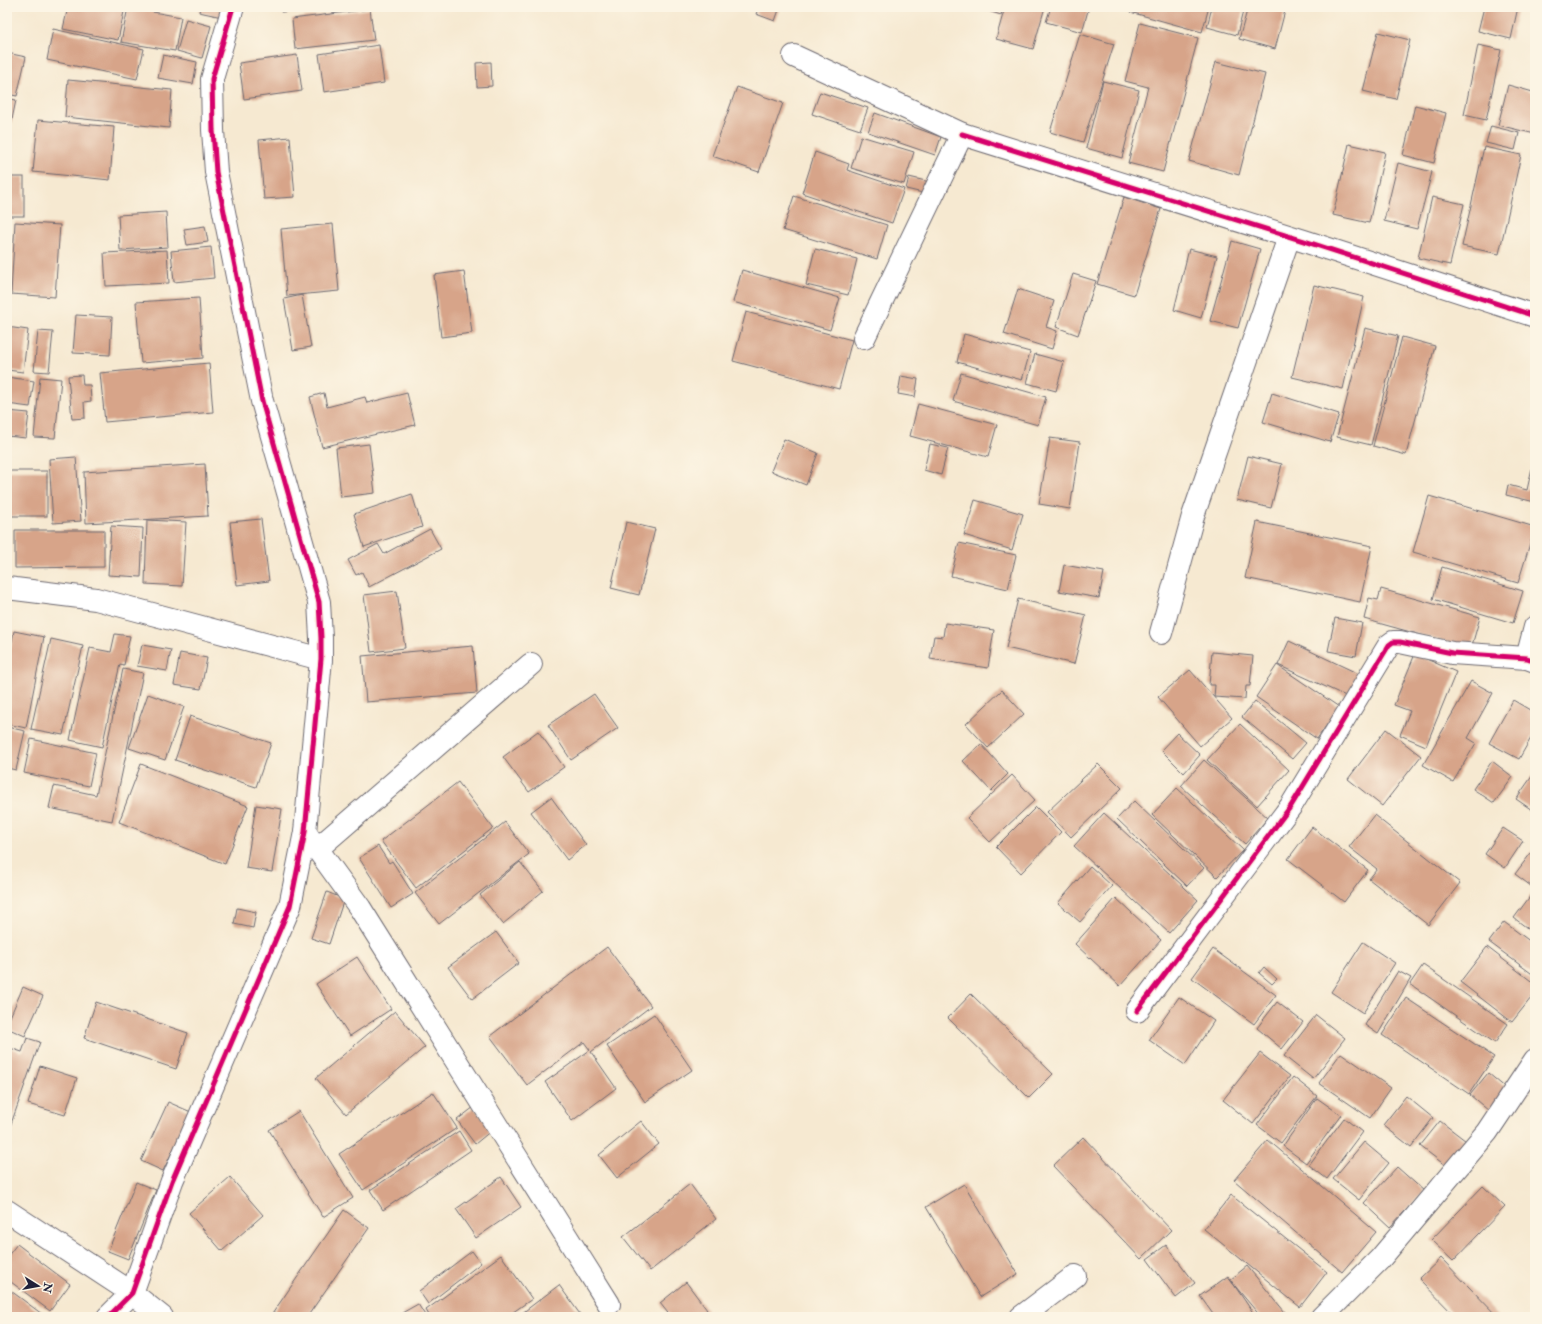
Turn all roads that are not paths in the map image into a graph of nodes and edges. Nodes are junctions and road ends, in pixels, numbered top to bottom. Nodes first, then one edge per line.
1 (233, 7) edge
2 (794, 56) dead end
3 (962, 134) junction
4 (1289, 237) junction
5 (1535, 316) edge
6 (864, 338) dead end
7 (7, 588) edge
8 (1535, 627) edge
9 (1161, 633) dead end
10 (1531, 659) edge
11 (320, 660) junction
12 (531, 664) dead end
13 (311, 840) junction
14 (1136, 1011) dead end
15 (1535, 1060) edge
16 (7, 1211) edge
17 (1075, 1276) dead end
18 (132, 1293) junction
19 (609, 1304) dead end
20 (108, 1317) edge
21 (162, 1317) edge
22 (1021, 1317) edge
23 (1322, 1317) edge

1 - 11 street
2 - 3 street
3 - 4 street
3 - 6 street
4 - 5 street
4 - 9 street
7 - 11 street
8 - 10 street
10 - 14 street
11 - 13 street
12 - 13 street
13 - 18 street
13 - 19 street
15 - 23 street
16 - 18 street
17 - 22 street
18 - 20 street
18 - 21 street

